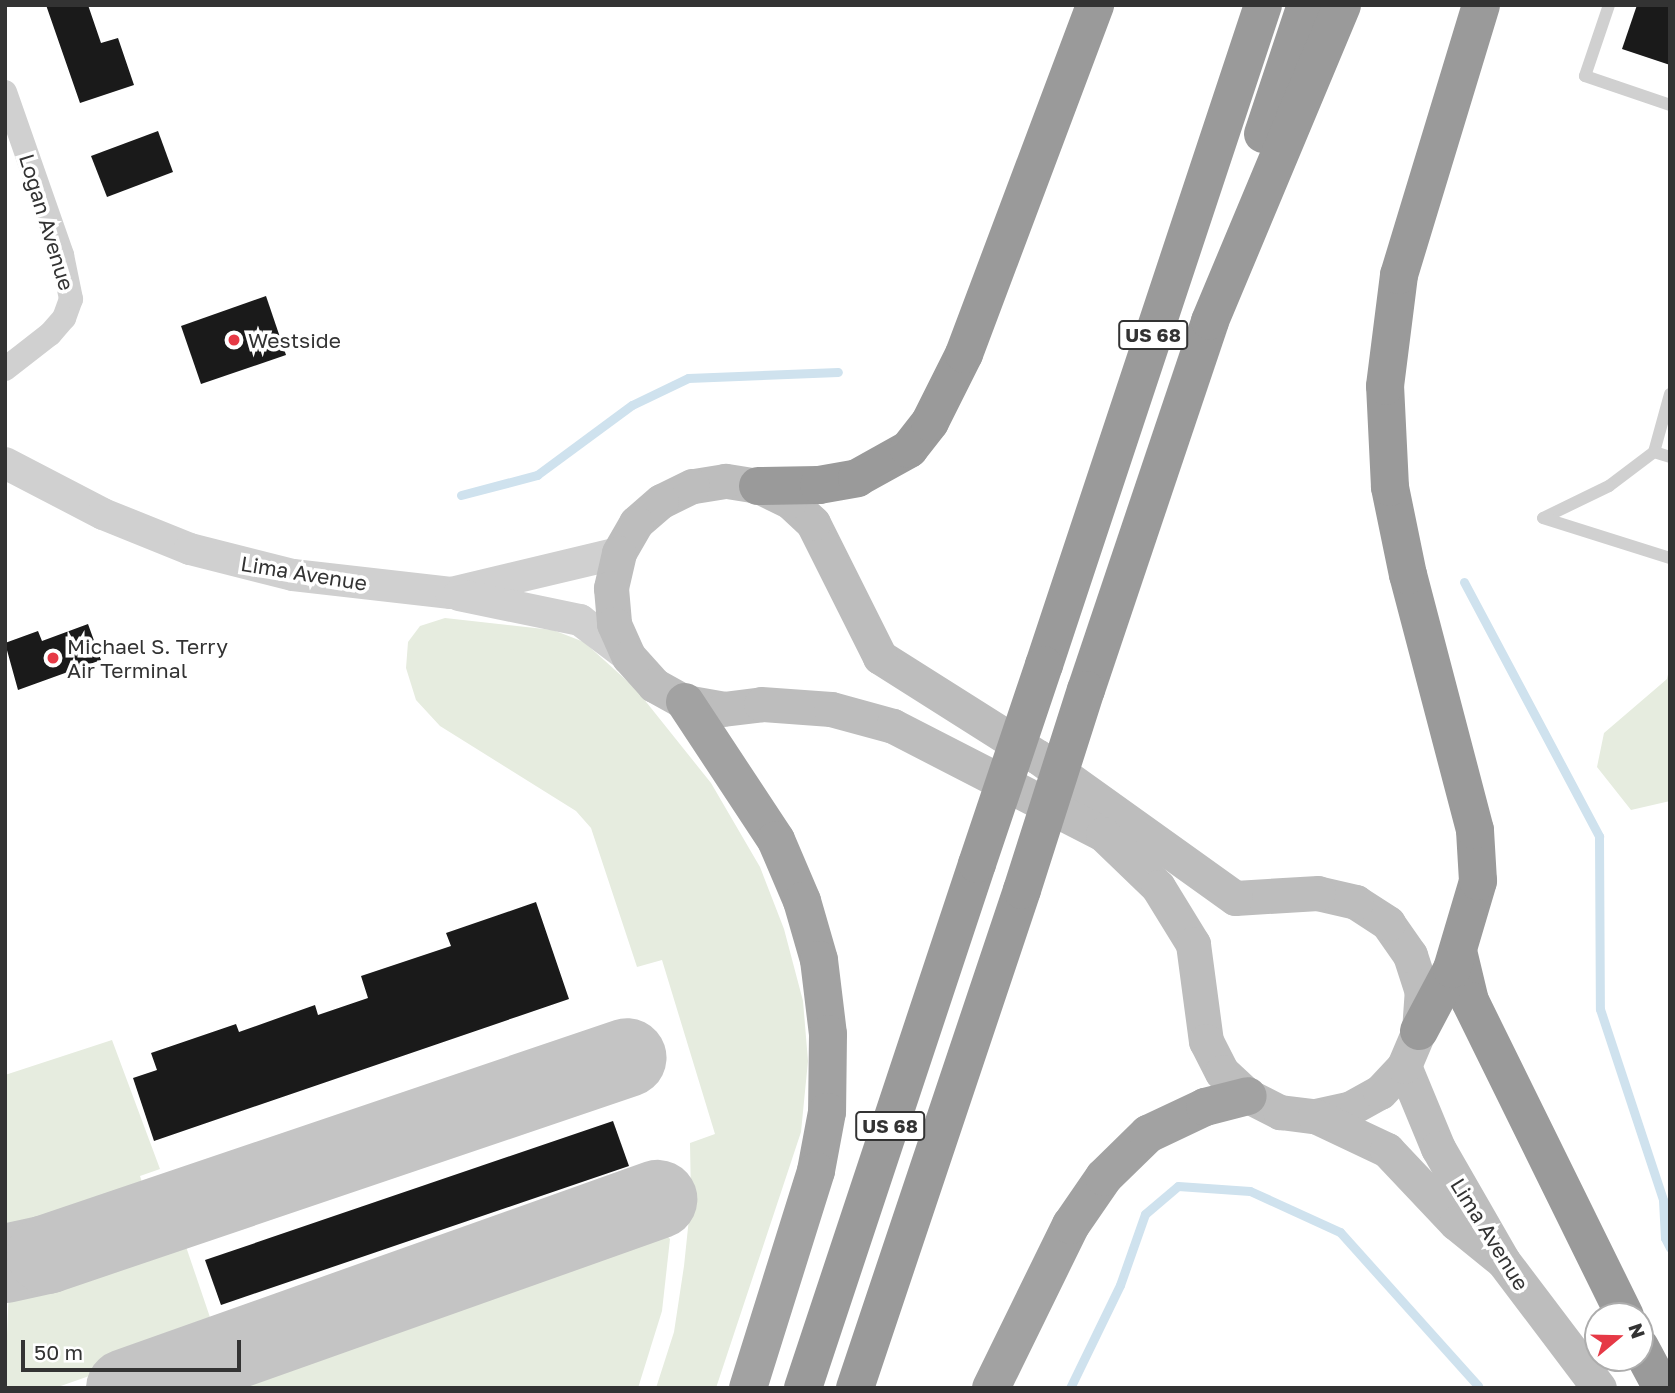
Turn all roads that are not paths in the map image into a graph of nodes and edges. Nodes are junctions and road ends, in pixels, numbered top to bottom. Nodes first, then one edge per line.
1 (1095, 5) edge
2 (1263, 5) edge
3 (1306, 5) edge
4 (1342, 5) edge
5 (1481, 5) edge
6 (1609, 5) edge
7 (5, 92) edge
8 (1670, 105) edge
9 (1210, 321) junction
10 (5, 369) edge
11 (1670, 394) edge
12 (1654, 452) junction
13 (1670, 457) edge
14 (5, 463) edge
15 (758, 486) junction
16 (619, 553) junction
17 (1670, 558) edge
18 (451, 593) junction
19 (629, 657) junction
20 (685, 702) junction
21 (1458, 951) junction
22 (1419, 1031) junction
23 (1404, 1066) junction
24 (1248, 1096) junction
25 (1315, 1116) junction
26 (1503, 1261) junction
27 (1618, 1302) edge
28 (1653, 1372) edge
29 (748, 1388) edge
30 (803, 1388) edge
31 (855, 1388) edge
32 (991, 1388) edge
33 (1599, 1388) edge
34 (1662, 1388) edge

1 - 15 highway
2 - 30 highway, US 68, bridge
3 - 9 highway
4 - 9 highway, US 68
5 - 21 highway
6 - 8 lane
7 - 10 street, Logan Avenue
9 - 31 highway, US 68, bridge
11 - 12 lane
12 - 13 lane
12 - 17 lane
14 - 18 street, Lima Avenue
15 - 16 main road
15 - 22 main road
16 - 18 street, Lima Avenue
16 - 19 main road
18 - 19 street
19 - 20 main road
20 - 24 main road
20 - 29 highway
21 - 22 highway
21 - 27 highway
22 - 23 main road
23 - 25 main road
23 - 26 main road, Lima Avenue
24 - 25 main road
24 - 32 highway
25 - 26 main road
26 - 33 main road, Lima Avenue
28 - 34 highway

